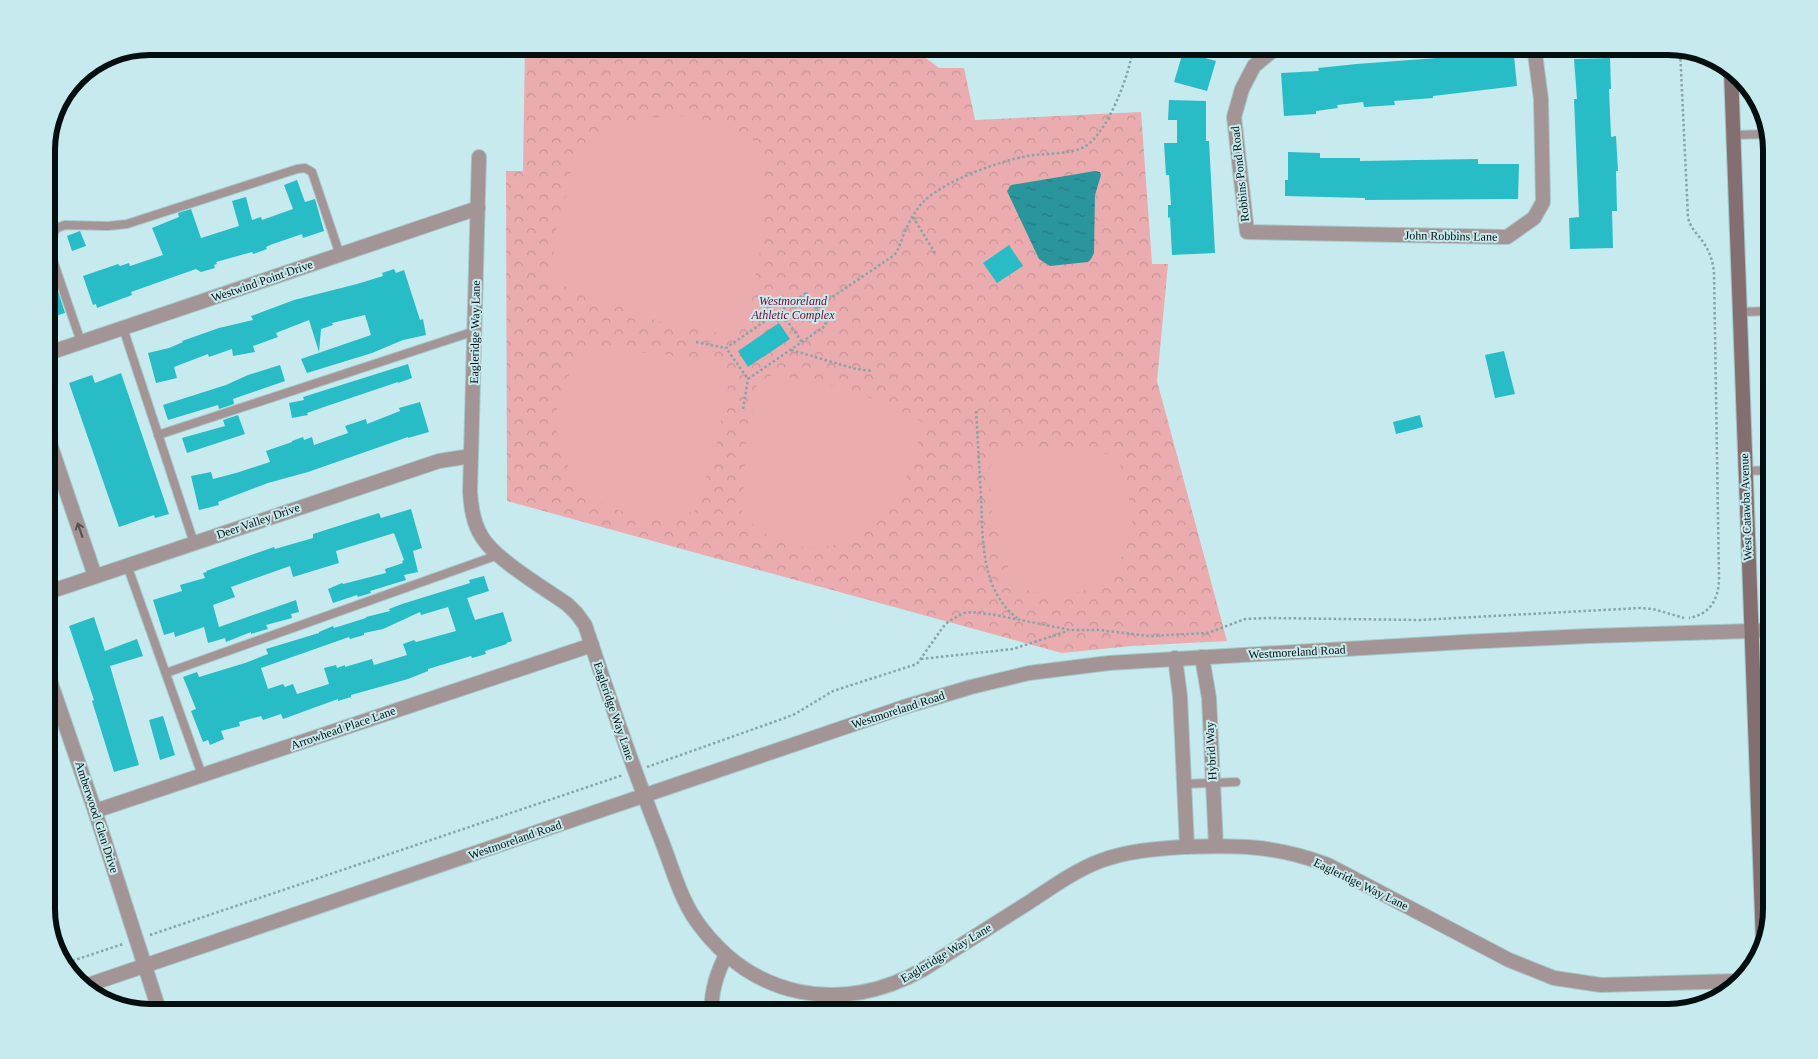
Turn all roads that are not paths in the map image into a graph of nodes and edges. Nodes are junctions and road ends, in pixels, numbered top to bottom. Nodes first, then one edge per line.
1 (1266, 55) edge
2 (1535, 55) edge
3 (1731, 80) edge
4 (1761, 134) edge
5 (1733, 135) junction
6 (479, 157) dead end
7 (478, 208) junction
8 (55, 231) edge
9 (1247, 232) joint
10 (340, 255) junction
11 (55, 265) edge
12 (1763, 311) edge
13 (1739, 312) junction
14 (123, 328) junction
15 (475, 331) junction
16 (81, 342) junction
17 (55, 351) edge
18 (158, 435) junction
19 (471, 456) junction
20 (55, 458) edge
21 (1763, 470) edge
22 (1745, 471) junction
23 (194, 543) junction
24 (498, 555) junction
25 (127, 565) junction
26 (95, 576) junction
27 (55, 590) edge
28 (1763, 630) edge
29 (1751, 631) junction
30 (592, 645) junction
31 (1202, 657) junction
32 (1175, 658) junction
33 (166, 673) junction
34 (55, 695) edge
35 (202, 775) junction
36 (1213, 782) junction
37 (1236, 782) dead end
38 (1184, 784) junction
39 (644, 796) junction
40 (95, 811) junction
41 (1216, 846) junction
42 (1187, 847) junction
43 (1762, 920) edge
44 (726, 955) junction
45 (145, 966) junction
46 (1729, 981) edge
47 (92, 984) edge
48 (157, 1004) edge
49 (712, 1004) edge

1 - 9 street, Robbins Pond Road
2 - 9 street, John Robbins Lane
3 - 5 main road, West Catawba Avenue
4 - 5 lane
5 - 13 main road, West Catawba Avenue
6 - 7 street, Eagleridge Way Lane
7 - 10 street, Westwind Point Drive
7 - 15 street, Eagleridge Way Lane
8 - 10 lane
10 - 14 street, Westwind Point Drive
11 - 16 lane
12 - 13 lane
13 - 22 main road, West Catawba Avenue
14 - 16 street, Westwind Point Drive
14 - 18 lane
15 - 18 lane
15 - 19 street, Eagleridge Way Lane
16 - 17 street, Westwind Point Drive
18 - 23 lane
19 - 23 street, Deer Valley Drive
19 - 24 street, Eagleridge Way Lane
26 -> 20 street
21 - 22 lane
22 - 29 main road, West Catawba Avenue
23 - 25 street, Deer Valley Drive
24 - 30 street, Eagleridge Way Lane
24 - 33 lane
25 - 26 street, Deer Valley Drive
25 - 33 lane
26 - 27 street, Deer Valley Drive
28 - 29 street, Westmoreland Road
29 - 31 street, Westmoreland Road
29 - 43 main road, West Catawba Avenue
30 - 35 street, Arrowhead Place Lane
30 - 39 street, Eagleridge Way Lane
31 - 32 street, Westmoreland Road
31 - 36 street, Hybrid Way
32 - 38 street
32 - 39 street, Westmoreland Road
33 - 35 lane
34 - 40 street, Amberwood Glen Drive
35 - 40 street, Arrowhead Place Lane
36 - 37 lane
36 - 38 lane
36 - 41 street, Hybrid Way
38 - 42 street
39 - 44 street, Eagleridge Way Lane
39 - 45 street, Westmoreland Road
40 - 45 street, Amberwood Glen Drive
41 - 42 street, Eagleridge Way Lane
41 - 46 street, Eagleridge Way Lane
42 - 44 street, Eagleridge Way Lane
44 - 49 street
45 - 47 street, Westmoreland Road
45 - 48 street, Amberwood Glen Drive

